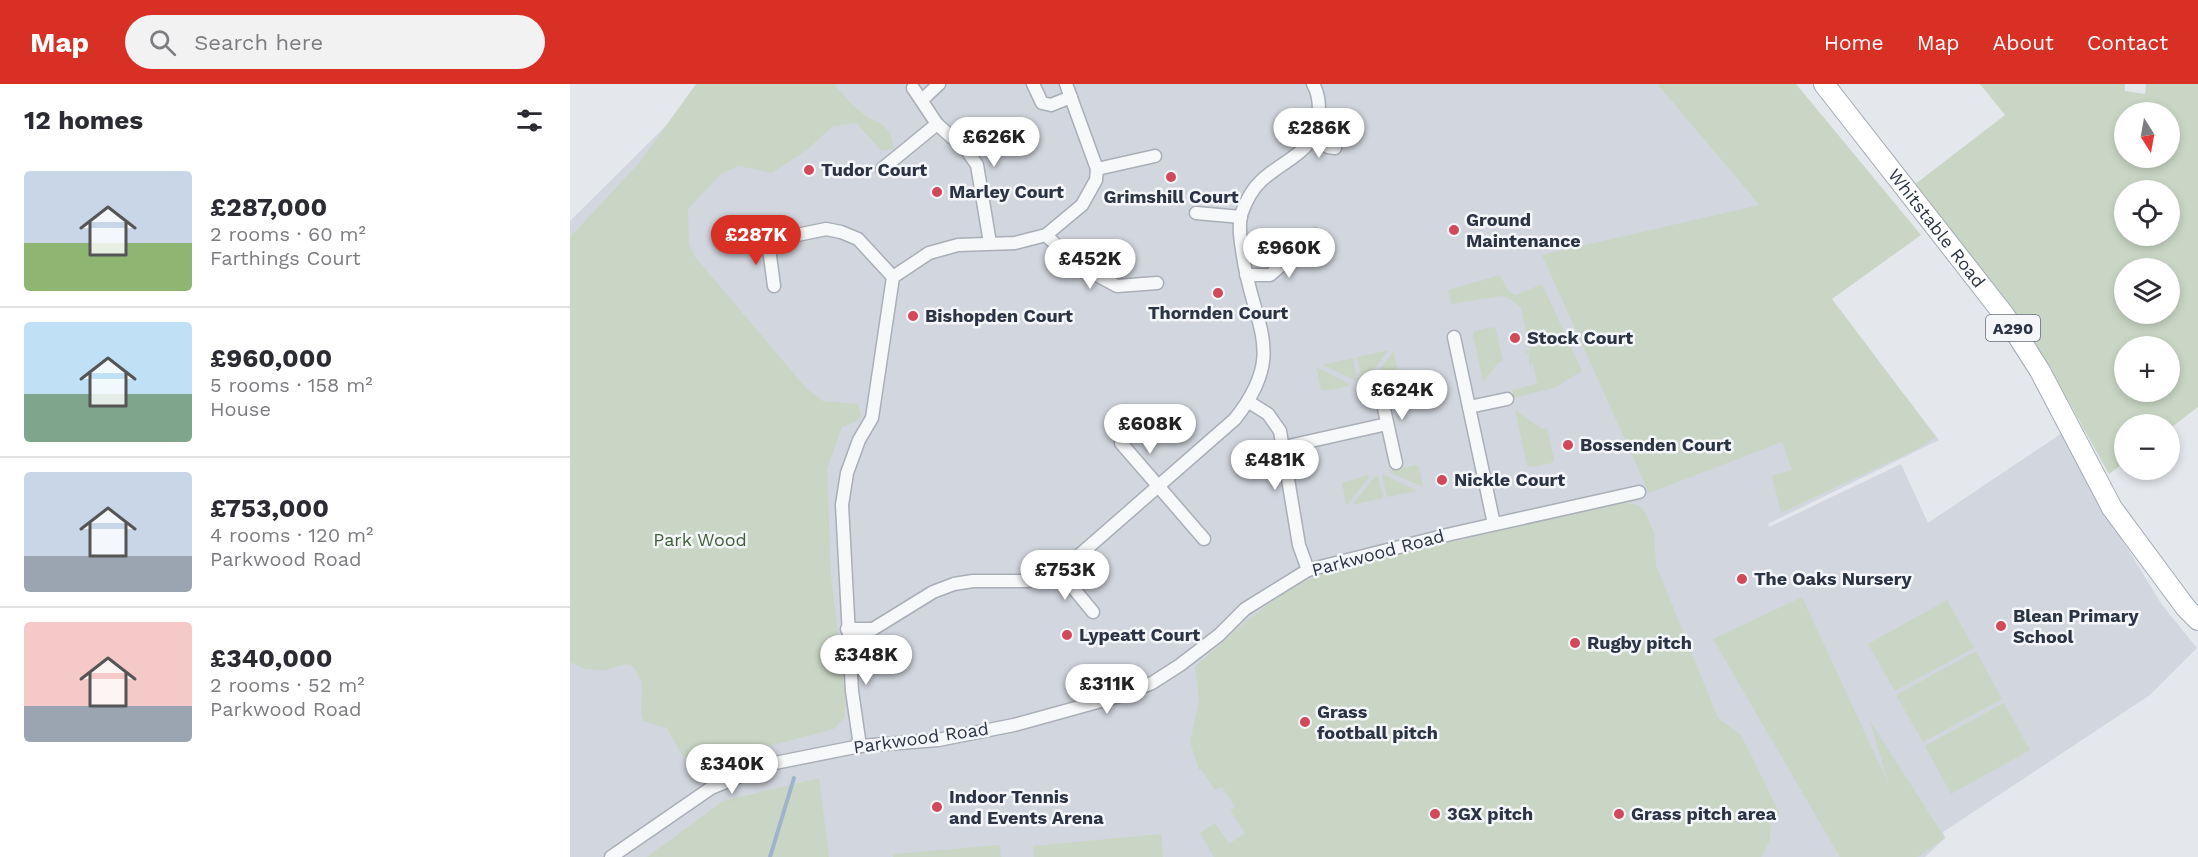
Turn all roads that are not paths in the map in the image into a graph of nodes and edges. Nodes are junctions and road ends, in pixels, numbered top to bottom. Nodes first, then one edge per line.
1 (939, 84) edge
2 (1033, 84) edge
3 (1066, 84) edge
4 (1313, 84) edge
5 (1824, 84) edge
6 (913, 88) dead end
7 (1071, 97) junction
8 (922, 100) junction
9 (937, 124) junction
10 (1314, 138) junction
11 (1335, 148) dead end
12 (1155, 156) dead end
13 (882, 169) dead end
14 (1097, 169) junction
15 (1196, 213) dead end
16 (1241, 217) junction
17 (1046, 235) junction
18 (1316, 235) dead end
19 (768, 241) junction
20 (732, 242) dead end
21 (990, 243) junction
22 (1246, 275) junction
23 (893, 277) junction
24 (1157, 283) dead end
25 (774, 286) dead end
26 (1454, 337) dead end
27 (1379, 386) dead end
28 (1507, 399) dead end
29 (1249, 402) junction
30 (1469, 407) junction
31 (1387, 424) junction
32 (1121, 443) dead end
33 (1284, 447) junction
34 (1396, 463) dead end
35 (1158, 486) junction
36 (1638, 492) dead end
37 (1494, 524) junction
38 (1204, 539) dead end
39 (1308, 570) junction
40 (1060, 572) junction
41 (1093, 612) dead end
42 (2198, 620) edge
43 (847, 629) junction
44 (860, 746) junction
45 (611, 857) edge

1 - 8 street
2 - 7 street
3 - 7 street
4 - 10 street
5 - 42 main road, Whitstable Road / A290
6 - 8 street
7 - 14 street
8 - 9 street
9 - 13 street
9 - 21 street
10 - 11 street
10 - 16 street
12 - 14 street
14 - 17 street
15 - 16 street
16 - 22 street
17 - 21 street
17 - 24 street
18 - 22 street
19 - 20 street
19 - 23 street
19 - 25 street
21 - 23 street
22 - 29 street
23 - 43 street
26 - 30 street
27 - 31 street
28 - 30 street
29 - 33 street
29 - 35 street
30 - 37 street
31 - 33 street
31 - 34 street
32 - 35 street
33 - 39 street
35 - 38 street
35 - 40 street
36 - 37 street, Parkwood Road
37 - 39 street, Parkwood Road
39 - 44 street, Parkwood Road
40 - 41 street
40 - 43 street
43 - 44 street
44 - 45 street, Parkwood Road

